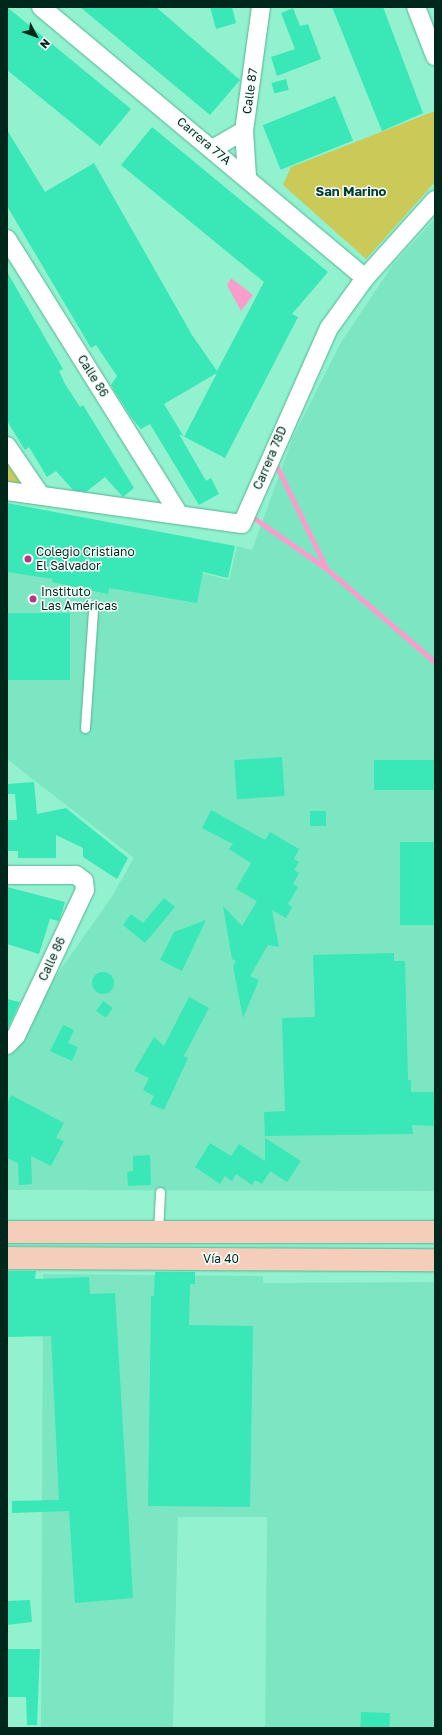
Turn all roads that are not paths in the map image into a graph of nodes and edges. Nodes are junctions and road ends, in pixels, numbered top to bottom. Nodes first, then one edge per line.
1 (41, 7) edge
2 (262, 7) edge
3 (416, 7) edge
4 (435, 56) edge
5 (244, 131) junction
6 (214, 148) junction
7 (247, 176) junction
8 (435, 200) edge
9 (7, 239) edge
10 (364, 278) junction
11 (7, 446) edge
12 (7, 491) edge
13 (39, 494) junction
14 (179, 514) junction
15 (93, 612) dead end
16 (85, 728) dead end
17 (7, 875) edge
18 (8, 1045) edge
19 (160, 1192) dead end
20 (7, 1232) edge
21 (158, 1232) junction
22 (435, 1232) edge
23 (7, 1258) edge
24 (435, 1260) edge

1 - 6 street, Carrera 77A
2 - 5 street, Calle 87
3 - 4 street
5 - 6 street
5 - 7 street, Calle 87
6 - 7 street, Carrera 77A
7 - 10 street, Carrera 77A
8 - 10 street, Carrera 78D
9 - 14 street, Calle 86
10 - 14 street, Carrera 78D
11 - 13 street
12 - 13 street, Carrera 78D
13 - 14 street, Carrera 78D
15 - 16 lane
17 - 18 street, Calle 86
19 - 21 lane
20 - 21 highway
21 - 22 highway
23 - 24 highway, Vía 40

